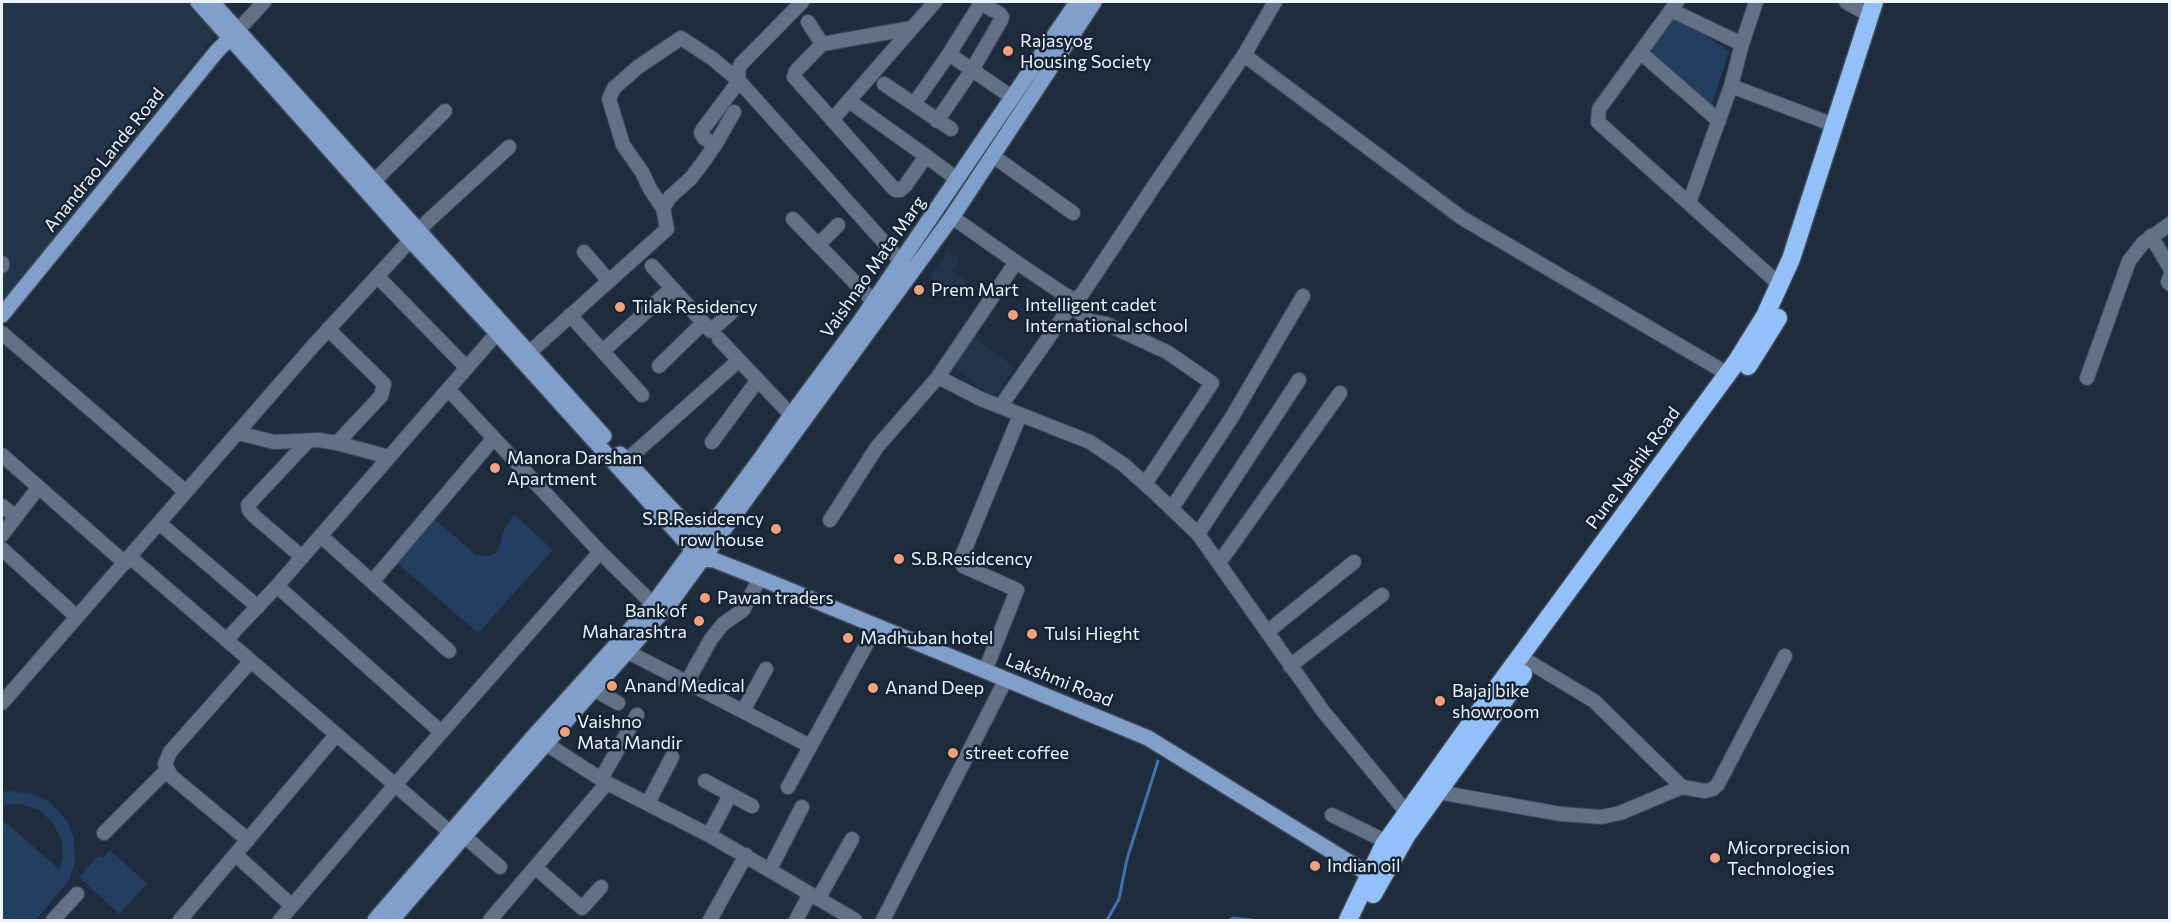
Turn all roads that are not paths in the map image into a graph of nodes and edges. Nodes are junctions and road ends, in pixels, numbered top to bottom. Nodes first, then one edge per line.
1 (198, 2) edge
2 (212, 2) edge
3 (264, 2) edge
4 (802, 2) edge
5 (935, 2) edge
6 (1077, 2) edge
7 (1094, 2) edge
8 (1275, 2) edge
9 (1756, 2) edge
10 (1846, 2) edge
11 (1886, 2) edge
12 (1674, 6) edge
13 (1871, 8) edge
14 (808, 22) dead end
15 (912, 28) junction
16 (878, 33) junction
17 (234, 34) junction
18 (822, 44) junction
19 (1742, 44) junction
20 (1641, 53) junction
21 (950, 54) junction
22 (1244, 55) junction
23 (886, 58) junction
24 (972, 70) junction
25 (740, 81) junction
26 (884, 84) dead end
27 (1731, 86) junction
28 (1014, 98) junction
29 (849, 101) junction
30 (914, 104) junction
31 (445, 111) dead end
32 (734, 112) dead end
33 (832, 120) junction
34 (937, 121) junction
35 (1719, 121) junction
36 (1834, 125) junction
37 (951, 129) dead end
38 (715, 145) junction
39 (509, 147) dead end
40 (926, 156) junction
41 (993, 156) junction
42 (957, 179) junction
43 (370, 185) junction
44 (1689, 204) junction
45 (663, 208) junction
46 (1072, 213) dead end
47 (952, 217) junction
48 (793, 219) dead end
49 (2169, 224) edge
50 (838, 225) dead end
51 (415, 235) junction
52 (2151, 236) junction
53 (818, 245) junction
54 (584, 252) dead end
55 (1016, 262) junction
56 (652, 266) dead end
57 (907, 267) junction
58 (2169, 268) edge
59 (2169, 276) edge
60 (378, 277) junction
61 (609, 281) junction
62 (1780, 285) junction
63 (2169, 285) edge
64 (672, 288) junction
65 (1303, 296) dead end
66 (1075, 300) junction
67 (873, 301) junction
68 (3, 306) edge
69 (736, 308) dead end
70 (570, 315) junction
71 (704, 323) junction
72 (328, 329) junction
73 (501, 329) junction
74 (2, 333) edge
75 (719, 339) dead end
76 (603, 351) junction
77 (525, 356) junction
78 (738, 361) junction
79 (660, 366) dead end
80 (466, 368) junction
81 (1728, 374) junction
82 (938, 377) junction
83 (2086, 378) dead end
84 (1299, 380) dead end
85 (757, 381) junction
86 (448, 389) junction
87 (1340, 393) dead end
88 (642, 395) dead end
89 (1000, 406) junction
90 (791, 415) junction
91 (1020, 415) junction
92 (238, 433) junction
93 (494, 438) junction
94 (308, 441) junction
95 (337, 442) junction
96 (712, 442) dead end
97 (2, 455) edge
98 (389, 457) junction
99 (622, 464) junction
100 (1145, 484) junction
101 (38, 488) junction
102 (186, 492) junction
103 (2, 506) edge
104 (1172, 508) junction
105 (16, 517) junction
106 (830, 520) dead end
107 (159, 523) junction
108 (1198, 534) junction
109 (2, 535) edge
110 (321, 536) junction
111 (2, 549) edge
112 (600, 552) junction
113 (704, 552) junction
114 (302, 558) junction
115 (127, 560) junction
116 (1354, 562) dead end
117 (1219, 563) junction
118 (760, 578) junction
119 (372, 582) junction
120 (277, 586) junction
121 (1382, 595) dead end
122 (653, 603) junction
123 (258, 607) junction
124 (77, 617) junction
125 (876, 627) junction
126 (1268, 632) junction
127 (226, 640) junction
128 (449, 651) dead end
129 (628, 652) junction
130 (1785, 656) dead end
131 (250, 662) junction
132 (1531, 663) junction
133 (1290, 666) junction
134 (766, 669) dead end
135 (986, 671) junction
136 (1006, 679) junction
137 (687, 682) junction
138 (595, 690) junction
139 (2, 703) edge
140 (618, 703) dead end
141 (743, 711) junction
142 (636, 715) dead end
143 (441, 732) junction
144 (336, 735) junction
145 (540, 741) junction
146 (810, 746) junction
147 (672, 757) dead end
148 (167, 770) junction
149 (604, 781) junction
150 (705, 781) dead end
151 (395, 785) junction
152 (788, 787) dead end
153 (1682, 787) junction
154 (1438, 792) junction
155 (730, 795) junction
156 (648, 803) junction
157 (752, 806) dead end
158 (802, 807) dead end
159 (1407, 813) junction
160 (1332, 815) dead end
161 (104, 833) dead end
162 (709, 835) junction
163 (458, 836) junction
164 (852, 838) dead end
165 (248, 840) junction
166 (1387, 842) junction
167 (236, 855) junction
168 (746, 855) junction
169 (500, 867) dead end
170 (536, 868) junction
171 (770, 869) junction
172 (1374, 878) junction
173 (601, 887) dead end
174 (77, 894) dead end
175 (814, 896) junction
176 (292, 906) junction
177 (848, 919) edge
178 (53, 921) edge
179 (180, 921) edge
180 (280, 921) edge
181 (375, 921) edge
182 (392, 921) edge
183 (490, 921) edge
184 (710, 921) edge
185 (796, 921) edge
186 (883, 921) edge
187 (1348, 921) edge
188 (1361, 921) edge

1 - 17 main road
2 - 17 main road
3 - 17 street
4 - 25 street
5 - 15 street
6 - 28 main road, Vaishnao Mata Marg
7 - 41 main road, Vaishnao Mata Marg
8 - 22 street
9 - 19 street
10 - 13 street
11 - 132 highway, Pune Nashik Road
12 - 19 street
12 - 20 street
13 - 36 highway, Pune Nashik Road
14 - 18 street
15 - 16 street
15 - 23 street
16 - 18 street
16 - 23 street
17 - 43 main road
17 - 68 main road, Anandrao Lande Road
18 - 33 street
19 - 27 street
20 - 35 street
20 - 44 street
21 - 24 street
21 - 24 street
21 - 30 street
22 - 66 street
22 - 81 street
23 - 29 street
24 - 28 street
24 - 34 street
25 - 38 street
25 - 45 street
25 - 57 street
26 - 30 street
27 - 35 street
27 - 36 street
28 - 42 main road, Vaishnao Mata Marg
29 - 33 street
29 - 40 street
30 - 34 street
31 - 43 street
32 - 38 street
33 - 40 street
34 - 37 street
35 - 44 street
36 - 62 highway, Pune Nashik Road
38 - 45 street
39 - 51 street
40 - 42 street
41 - 46 street
41 - 47 main road, Vaishnao Mata Marg
42 - 57 main road, Vaishnao Mata Marg
43 - 51 main road
44 - 62 street
45 - 61 street
47 - 55 street
47 - 57 main road, Vaishnao Mata Marg
48 - 53 street
49 - 52 street
50 - 53 street
51 - 60 street
51 - 73 main road
52 - 58 street
52 - 83 street
53 - 67 street
54 - 61 street
55 - 66 street
55 - 82 street
56 - 64 street
57 - 67 main road, Vaishnao Mata Marg
57 - 113 main road, Vaishnao Mata Marg
59 - 63 street
60 - 72 street
60 - 80 street
61 - 70 street
62 - 81 highway, Pune Nashik Road
64 - 71 street
64 - 76 street
65 - 104 street
66 - 89 street
66 - 100 street
67 - 90 main road, Vaishnao Mata Marg
69 - 71 street
70 - 76 street
70 - 77 street
71 - 79 street
72 - 92 street
72 - 95 street
73 - 77 main road
73 - 80 street
74 - 102 street
75 - 78 street
76 - 88 street
77 - 99 main road
78 - 85 street
78 - 99 street
80 - 86 street
81 - 159 highway, Pune Nashik Road
82 - 89 street
82 - 106 street
84 - 108 street
85 - 90 street
85 - 96 street
86 - 93 street
86 - 98 street
87 - 117 street
89 - 91 street
90 - 113 main road, Vaishnao Mata Marg
91 - 100 street
91 - 135 street
92 - 94 street
92 - 102 street
93 - 112 street
93 - 119 street
94 - 95 street
94 - 114 street
95 - 98 street
97 - 101 street
98 - 110 street
99 - 113 main road
100 - 104 street
101 - 105 street
101 - 115 street
102 - 107 street
103 - 105 street
104 - 108 street
105 - 109 street
107 - 115 street
107 - 123 street
108 - 117 street
110 - 114 street
110 - 119 street
111 - 124 street
112 - 122 street
112 - 143 street
113 - 118 main road, Lakshmi Road
113 - 122 main road
113 - 129 main road
114 - 120 street
115 - 124 street
115 - 127 street
116 - 126 street
117 - 126 street
118 - 125 main road, Lakshmi Road
118 - 137 street
119 - 128 street
120 - 123 street
120 - 143 street
121 - 133 street
122 - 145 main road
123 - 127 street
124 - 139 street
125 - 135 main road, Lakshmi Road
125 - 146 street
126 - 133 street
127 - 131 street
129 - 137 street
129 - 138 main road
130 - 153 street
131 - 144 street
131 - 148 street
132 - 153 street
132 - 154 highway, Pune Nashik Road
133 - 159 street
134 - 141 street
135 - 136 main road, Lakshmi Road
136 - 172 main road, Lakshmi Road
136 - 186 street
137 - 141 street
138 - 140 street
138 - 145 main road
141 - 146 street
142 - 149 street
143 - 151 street
144 - 151 street
144 - 165 street
145 - 149 street
145 - 163 main road
146 - 152 street
147 - 156 street
148 - 161 street
148 - 165 street
149 - 156 street
149 - 170 street
150 - 155 street
151 - 163 street
151 - 176 street
153 - 154 street
154 - 172 highway, Pune Nashik Road
155 - 157 street
155 - 162 street
156 - 162 street
158 - 171 street
159 - 166 highway, Pune Nashik Road
160 - 166 street
162 - 168 street
163 - 169 street
163 - 181 main road
163 - 182 main road
164 - 175 street
165 - 167 street
166 - 172 highway, Pune Nashik Road
167 - 176 street
167 - 179 street
168 - 171 street
168 - 184 street
170 - 173 street
170 - 183 street
171 - 175 street
172 - 187 highway, Pune Nashik Road
172 - 188 highway, Pune Nashik Road
174 - 178 street
175 - 177 street
175 - 185 street
176 - 180 street

